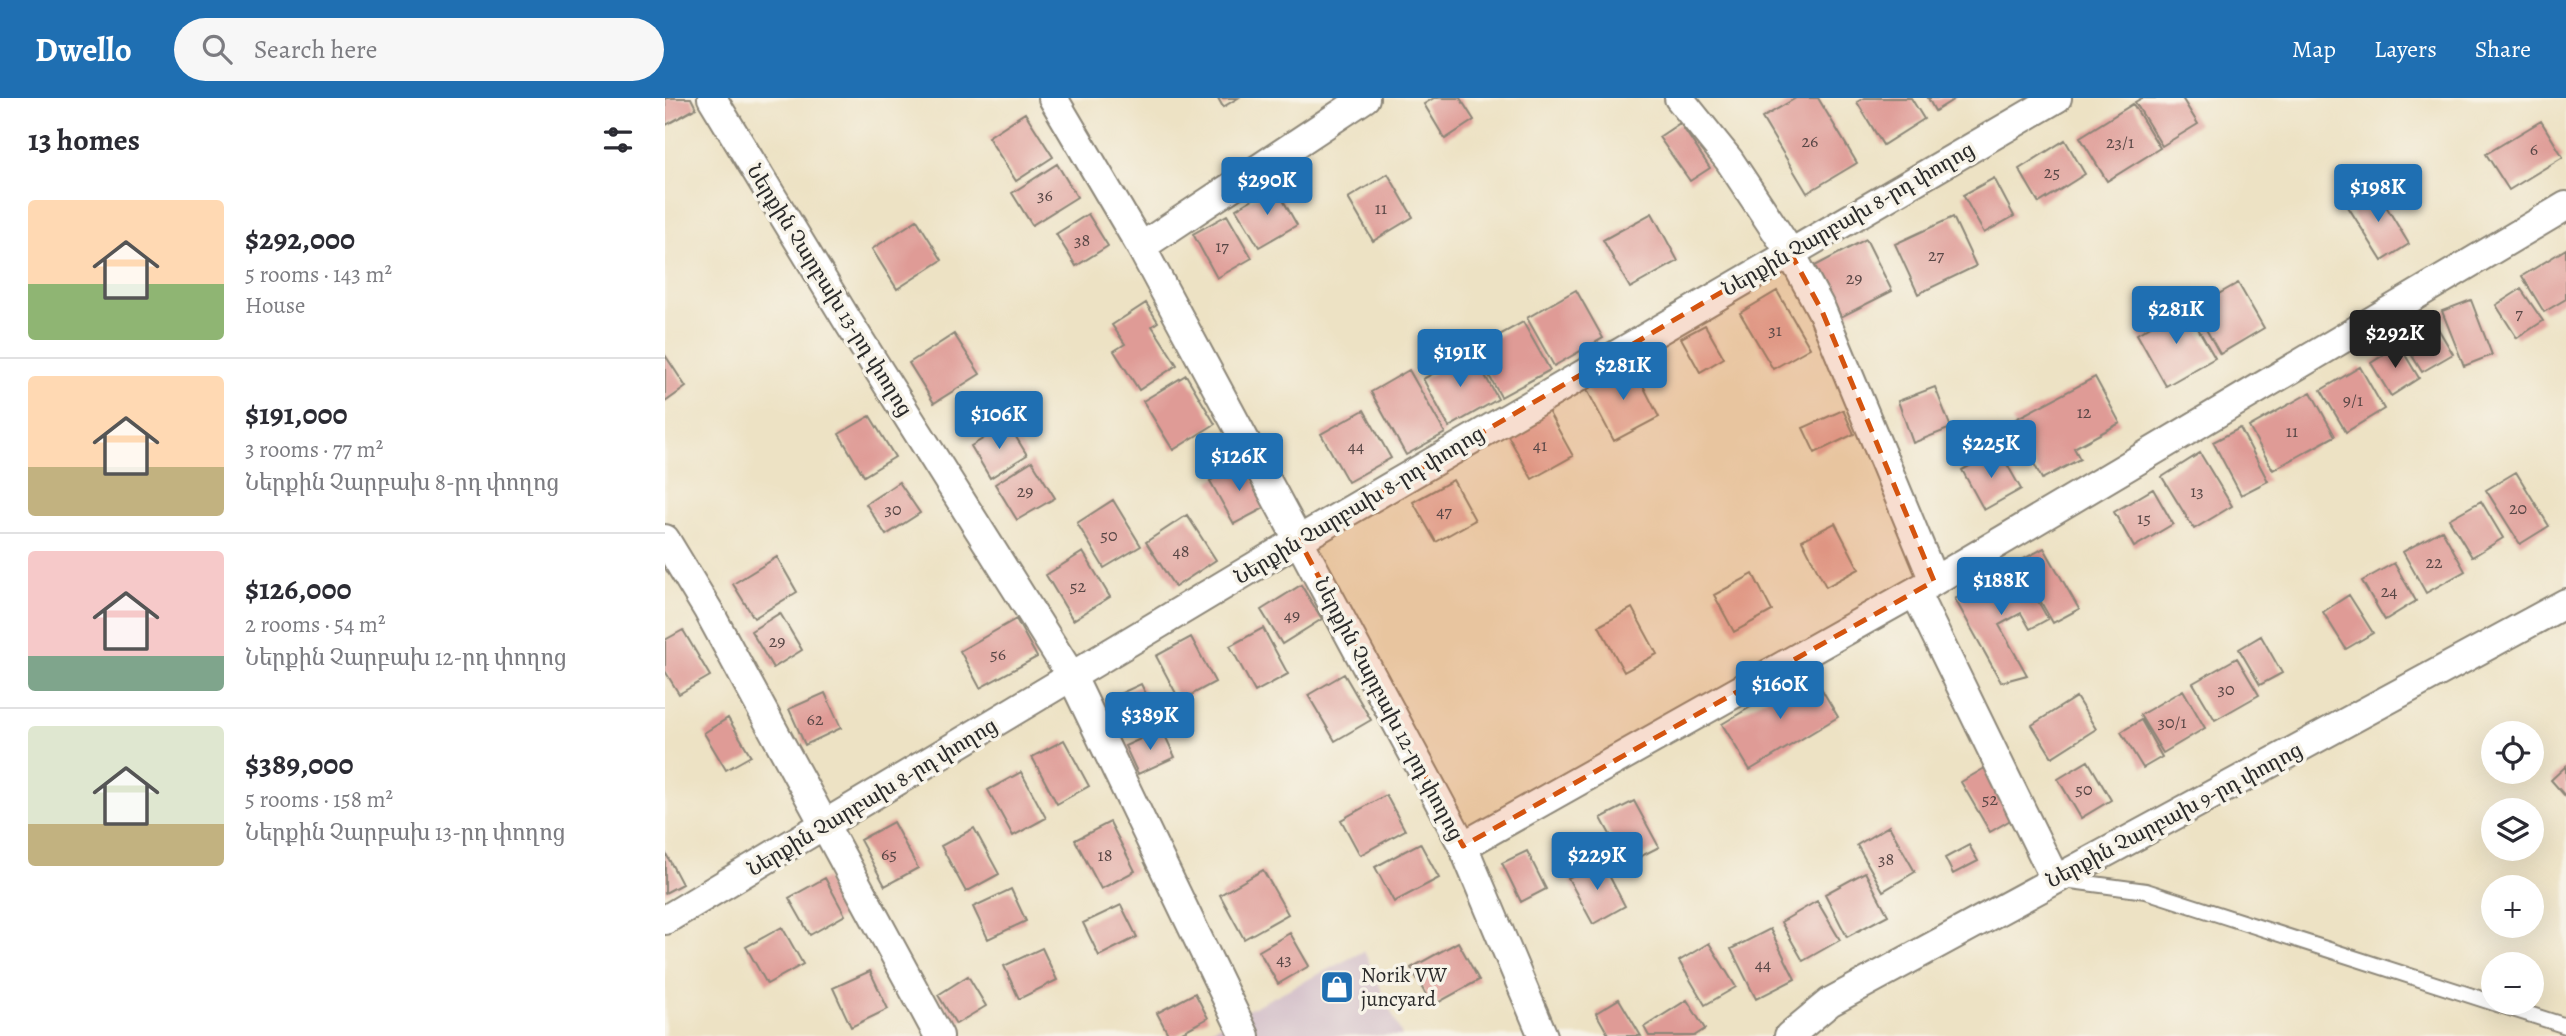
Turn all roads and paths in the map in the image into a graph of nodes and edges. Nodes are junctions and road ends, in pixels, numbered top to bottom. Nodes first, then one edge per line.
1 (712, 98) edge
2 (1053, 98) edge
3 (1366, 98) edge
4 (1679, 98) edge
5 (2057, 98) edge
6 (2566, 206) edge
7 (1141, 247) junction
8 (1790, 252) junction
9 (665, 539) edge
10 (1299, 540) junction
11 (1925, 587) junction
12 (2566, 603) edge
13 (1072, 677) junction
14 (826, 825) junction
15 (1463, 846) junction
16 (2055, 878) junction
17 (665, 920) edge
18 (2481, 999) edge
19 (2532, 1015) edge
20 (2566, 1026) edge
21 (939, 1036) edge
22 (1245, 1036) edge
23 (1543, 1036) edge
24 (1789, 1036) edge

1 - 13 street, Ներքին Չարբախ 13-րդ փողոց
2 - 7 street, Ներքին Չարբախ 12-րդ փողոց
3 - 7 street
4 - 8 street
5 - 8 street, Ներքին Չարբախ 8-րդ փողոց
6 - 11 street
7 - 10 street, Ներքին Չարբախ 12-րդ փողոց
8 - 10 street, Ներքին Չարբախ 8-րդ փողոց
8 - 11 street
9 - 14 street
10 - 13 street, Ներքին Չարբախ 8-րդ փողոց
10 - 15 street, Ներքին Չարբախ 12-րդ փողոց
11 - 15 street
11 - 16 street
12 - 16 street, Ներքին Չարբախ 9-րդ փողոց
13 - 14 street, Ներքին Չարբախ 8-րդ փողոց
13 - 22 street, Ներքին Չարբախ 13-րդ փողոց
14 - 17 street, Ներքին Չարբախ 8-րդ փողոց
14 - 21 street
15 - 23 street, Ներքին Չարբախ 12-րդ փողոց
16 - 18 lane
16 - 24 street, Ներքին Չարբախ 9-րդ փողոց
19 - 20 lane

